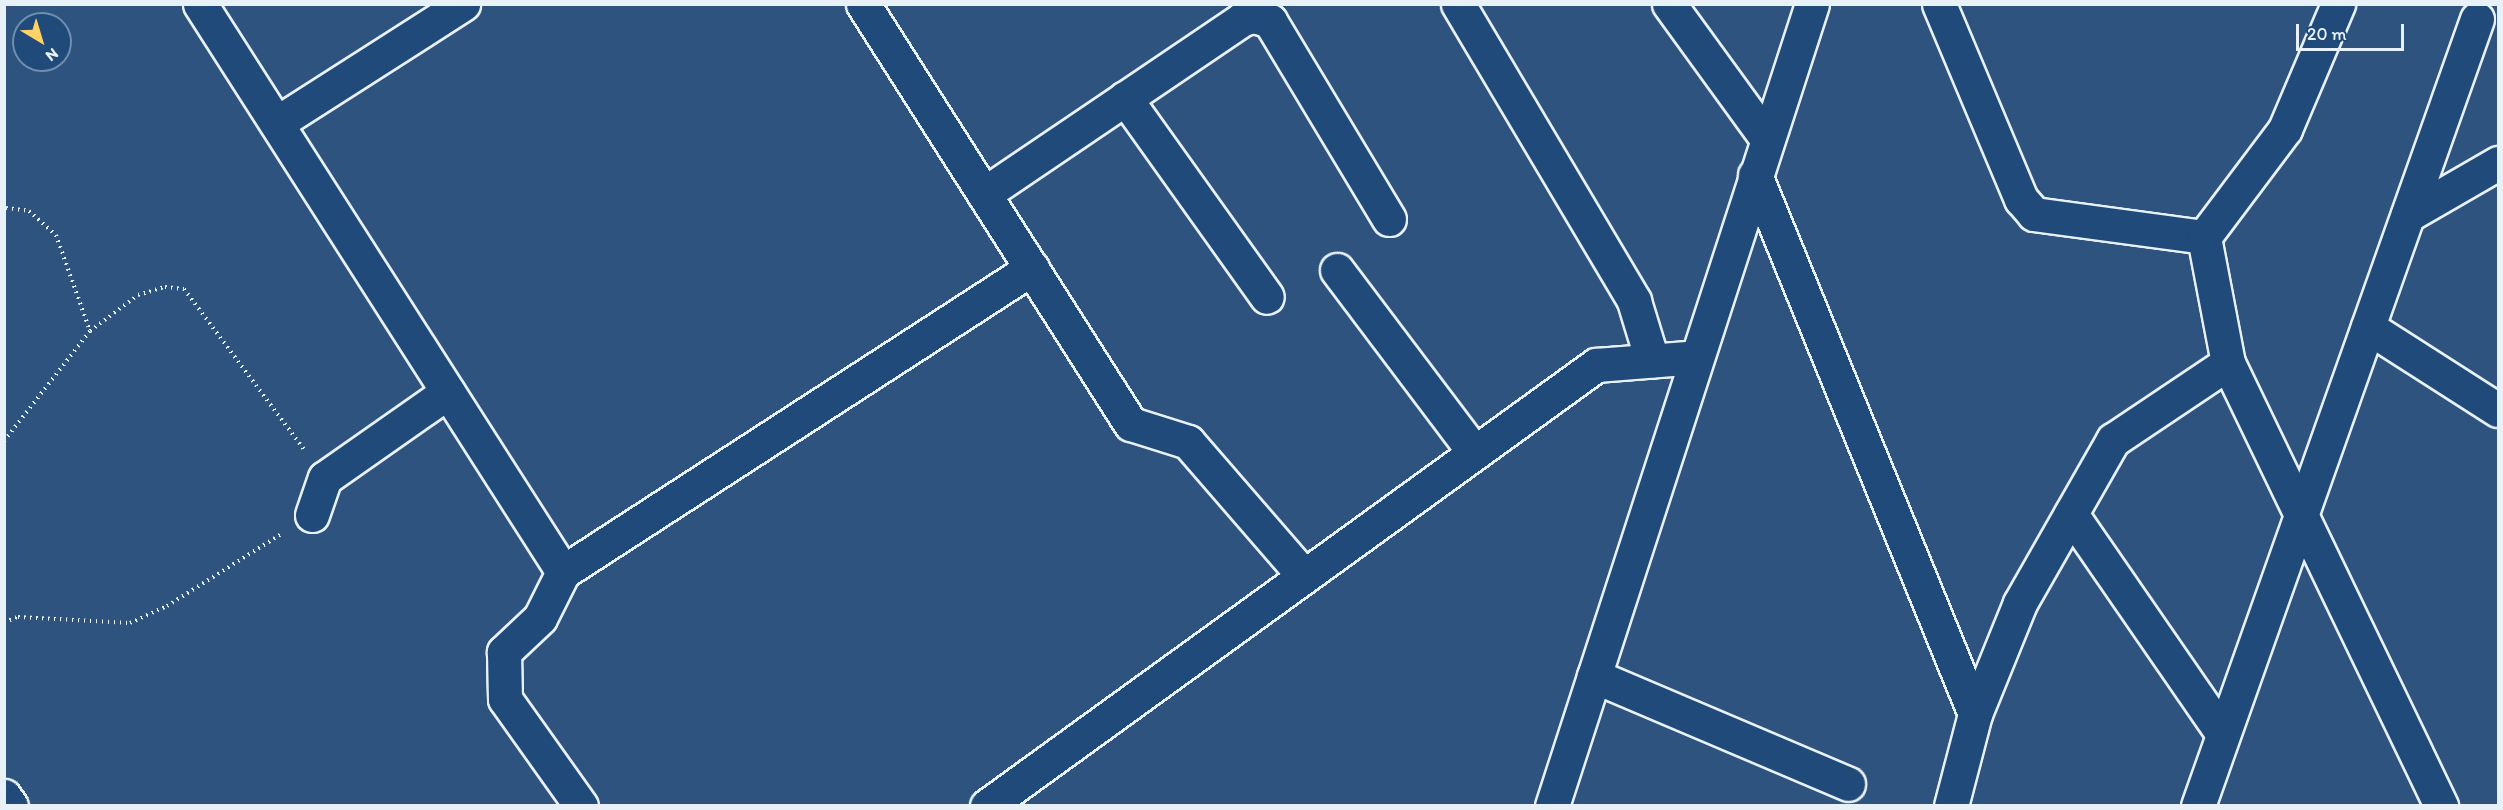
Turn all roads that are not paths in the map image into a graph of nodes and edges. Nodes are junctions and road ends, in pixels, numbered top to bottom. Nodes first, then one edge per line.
1 (200, 4) edge
2 (464, 4) edge
3 (863, 4) edge
4 (1458, 4) edge
5 (1669, 4) edge
6 (1812, 4) edge
7 (1939, 4) edge
8 (2338, 4) edge
9 (2477, 19) dead end
10 (1125, 98) junction
11 (277, 123) junction
12 (1767, 139) junction
13 (2499, 163) edge
14 (1755, 175) junction
15 (984, 194) junction
16 (2408, 215) junction
17 (1389, 219) dead end
18 (2204, 237) junction
19 (1032, 268) junction
20 (1337, 270) dead end
21 (1267, 297) dead end
22 (2368, 327) junction
23 (1697, 357) junction
24 (1653, 360) junction
25 (2228, 363) junction
26 (448, 392) junction
27 (2499, 410) edge
28 (1474, 452) junction
29 (2071, 514) junction
30 (312, 515) road end
31 (2301, 516) junction
32 (563, 572) junction
33 (1304, 576) junction
34 (1594, 676) junction
35 (1975, 714) junction
36 (2223, 734) junction
37 (1848, 784) dead end
38 (4, 796) edge
39 (11, 806) edge
40 (581, 806) edge
41 (987, 806) edge
42 (1552, 806) edge
43 (1951, 806) edge
44 (2198, 806) edge
45 (2441, 806) edge

1 - 11 street
2 - 11 street
3 - 15 street
4 - 24 street
5 - 12 street
6 - 12 street
7 - 18 street
8 - 18 street
9 - 16 street
10 - 15 street
10 - 17 street
10 - 21 street
11 - 26 street
12 - 14 street
13 - 16 street
14 - 23 street
14 - 35 street
15 - 19 street
16 - 22 street
18 - 25 street
19 - 32 street
19 - 33 street
20 - 28 street
22 - 27 street
22 - 31 street
23 - 24 street
23 - 34 street
24 - 28 street
25 - 29 street
25 - 31 street
26 - 30 street
26 - 32 street
28 - 33 street
29 - 35 street
29 - 36 street
31 - 36 street
31 - 45 street
32 - 40 street
33 - 41 street
34 - 37 street
34 - 42 street
35 - 43 street
36 - 44 street
38 - 39 street

